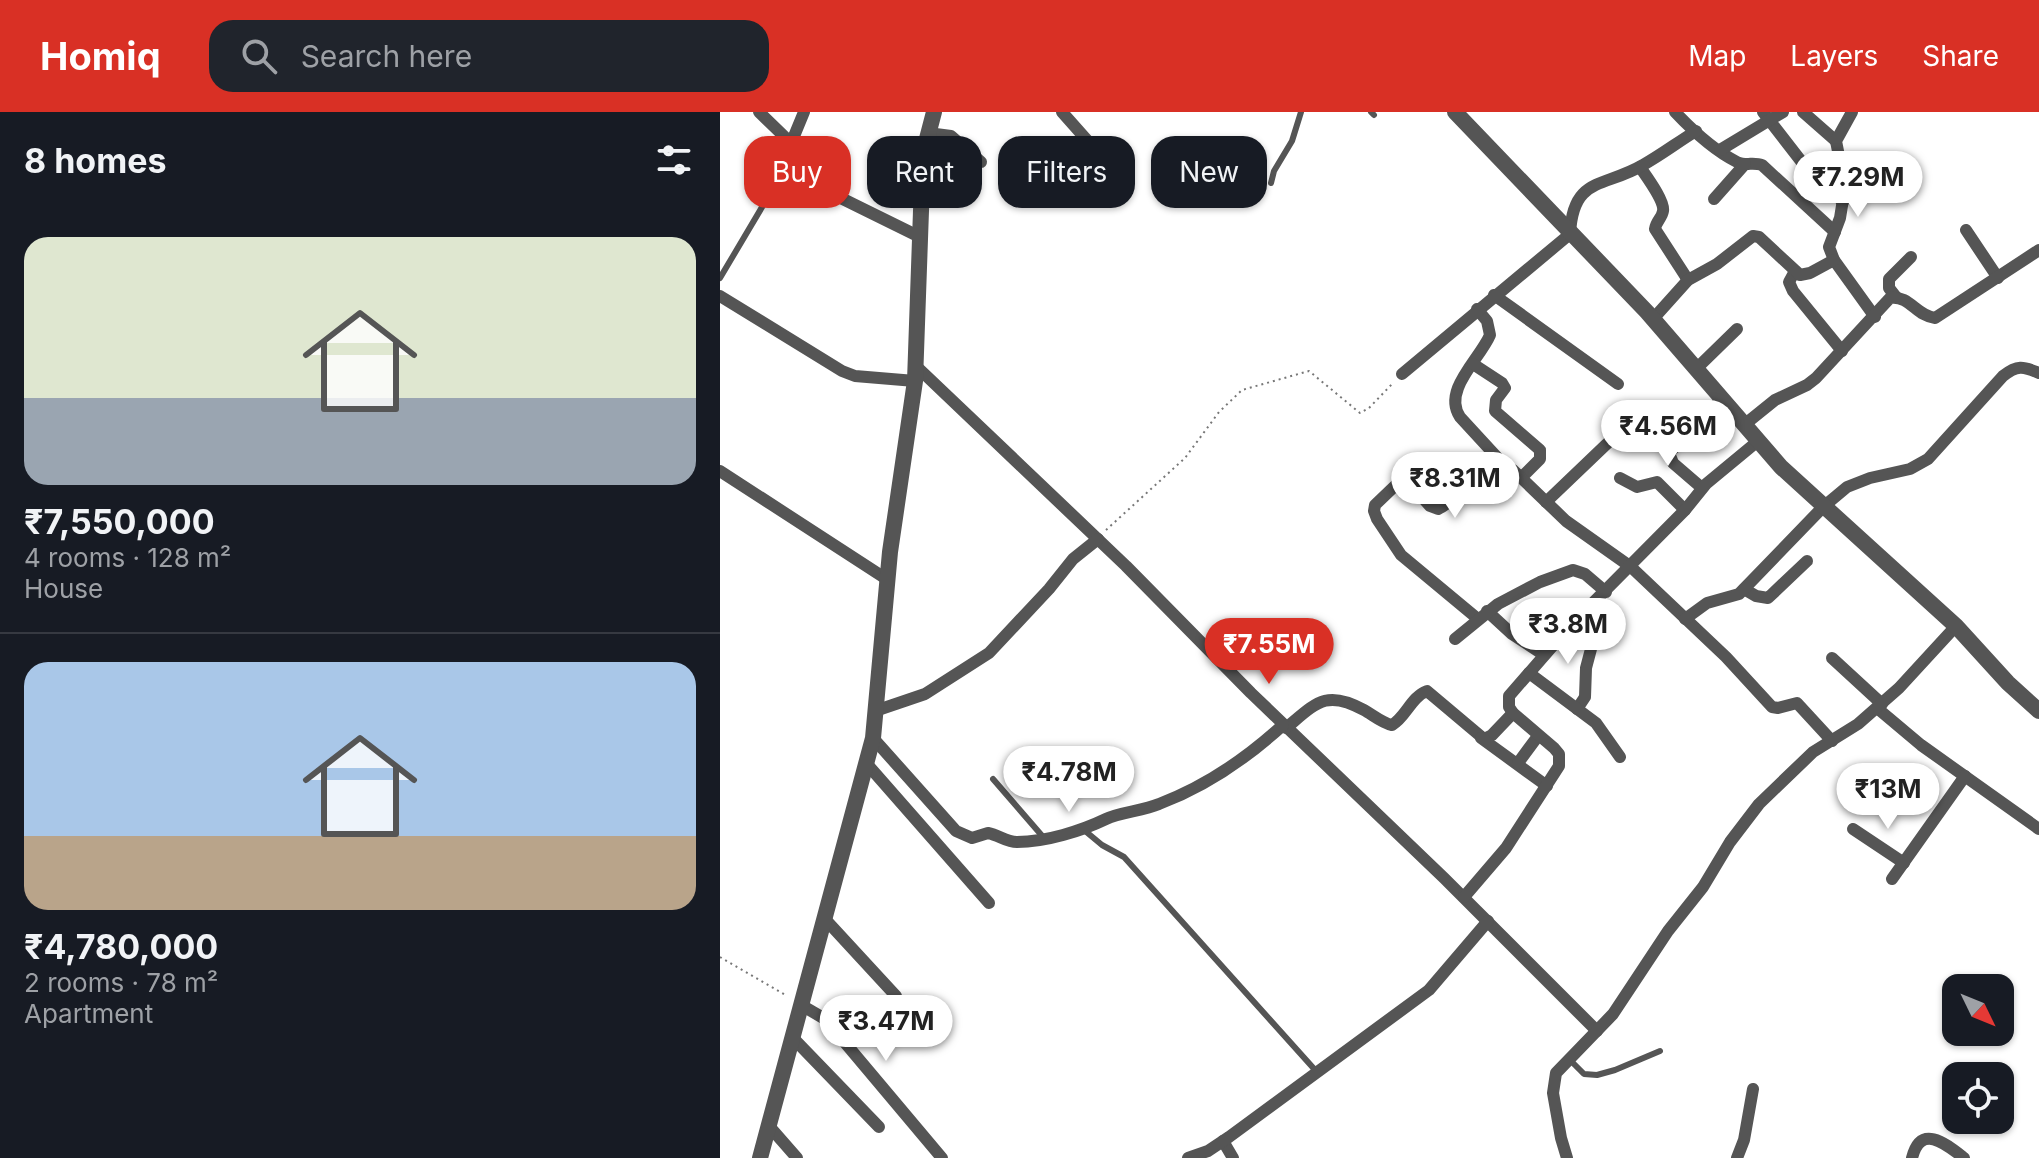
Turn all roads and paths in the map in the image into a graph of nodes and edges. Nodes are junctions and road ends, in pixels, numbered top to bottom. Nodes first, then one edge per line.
1 (759, 112) edge
2 (804, 112) edge
3 (934, 112) edge
4 (1062, 112) edge
5 (1301, 112) edge
6 (1455, 112) edge
7 (1675, 112) edge
8 (1783, 112) edge
9 (1803, 112) edge
10 (1852, 112) edge
11 (1766, 116) edge
12 (1696, 131) junction
13 (928, 133) junction
14 (784, 136) edge
15 (794, 136) edge
16 (951, 136) edge
17 (1083, 136) edge
18 (1836, 141) junction
19 (1720, 150) junction
20 (1745, 164) junction
21 (1640, 167) junction
22 (1271, 183) dead end
23 (1714, 199) dead end
24 (1843, 202) junction
25 (851, 203) edge
26 (761, 208) edge
27 (1966, 230) dead end
28 (1835, 232) junction
29 (1570, 234) junction
30 (920, 237) junction
31 (2039, 250) edge
32 (1911, 257) dead end
33 (1834, 260) junction
34 (1795, 271) junction
35 (720, 278) edge
36 (1998, 278) junction
37 (1688, 280) junction
38 (1494, 295) junction
39 (720, 296) edge
40 (1896, 297) junction
41 (1477, 309) junction
42 (1875, 317) junction
43 (1653, 319) junction
44 (1737, 329) dead end
45 (1842, 351) junction
46 (1473, 364) junction
47 (1696, 369) junction
48 (916, 373) junction
49 (2039, 373) edge
50 (1402, 374) joint
51 (1618, 384) dead end
52 (1722, 399) junction
53 (1744, 425) junction
54 (1614, 437) dead end
55 (1758, 441) junction
56 (1506, 467) junction
57 (720, 471) edge
58 (1522, 477) junction
59 (1620, 478) dead end
60 (1702, 488) junction
61 (1546, 502) junction
62 (1823, 507) junction
63 (1685, 510) junction
64 (1098, 539) junction
65 (1807, 561) dead end
66 (1631, 567) junction
67 (888, 580) junction
68 (1744, 589) junction
69 (1606, 592) junction
70 (1483, 615) junction
71 (1685, 619) junction
72 (1570, 626) junction
73 (1956, 626) junction
74 (1455, 639) dead end
75 (1544, 655) junction
76 (1832, 658) dead end
77 (1529, 673) junction
78 (1880, 706) junction
79 (1577, 709) junction
80 (875, 711) junction
81 (2039, 711) edge
82 (1513, 713) junction
83 (1285, 726) junction
84 (1538, 736) junction
85 (1480, 737) junction
86 (873, 738) junction
87 (1832, 741) junction
88 (1620, 757) dead end
89 (1518, 763) junction
90 (867, 764) junction
91 (1965, 776) junction
92 (993, 779) dead end
93 (1547, 786) junction
94 (1083, 829) junction
95 (1853, 829) dead end
96 (2039, 829) edge
97 (1044, 838) junction
98 (1904, 863) junction
99 (1892, 879) dead end
100 (1464, 897) junction
101 (989, 903) dead end
102 (825, 919) junction
103 (1488, 921) junction
104 (720, 957) edge
105 (896, 996) dead end
106 (801, 1005) junction
107 (1597, 1031) junction
108 (793, 1038) junction
109 (1660, 1051) dead end
110 (1568, 1059) junction
111 (1316, 1071) junction
112 (1753, 1089) dead end
113 (769, 1126) junction
114 (879, 1127) dead end
115 (1223, 1141) junction
116 (1743, 1155) edge
117 (760, 1158) edge
118 (797, 1158) edge
119 (942, 1158) edge
120 (1188, 1158) edge
121 (1233, 1158) edge
122 (1567, 1158) edge
123 (1912, 1158) edge
124 (1964, 1158) edge

1 - 14 street
2 - 15 street
3 - 13 street
4 - 17 street
5 - 22 lane
6 - 29 street
7 - 12 street
8 - 11 street
9 - 18 street
10 - 18 street
11 - 19 street
11 - 24 street
12 - 19 street
12 - 21 street
13 - 16 street
13 - 30 street
18 - 24 street
19 - 20 street
20 - 23 street
20 - 28 street
21 - 29 street
21 - 37 street
24 - 28 street
25 - 30 street
26 - 35 lane
27 - 36 street
28 - 33 street
29 - 38 street
29 - 43 street
30 - 48 street
31 - 36 street
32 - 40 street
33 - 34 street
33 - 42 street
34 - 37 street
34 - 45 street
36 - 40 street
37 - 43 street
38 - 41 street
38 - 51 street
39 - 48 street
40 - 42 street
41 - 46 street
41 - 50 street
42 - 45 street
43 - 47 street
44 - 47 street
45 - 53 street
46 - 56 street
46 - 58 street
47 - 52 street
48 - 64 street
48 - 67 street
49 - 62 street
50 - 64 path
52 - 53 street
52 - 60 street
53 - 55 street
54 - 61 street
55 - 60 street
55 - 62 street
56 - 58 street
56 - 70 street
57 - 67 street
58 - 61 street
59 - 63 street
60 - 63 street
61 - 66 street
62 - 68 street
62 - 73 street
63 - 66 street
64 - 80 street
64 - 83 street
65 - 68 street
66 - 69 street
66 - 71 street
67 - 80 street
68 - 71 street
69 - 70 street
69 - 72 street
70 - 74 street
70 - 75 street
71 - 87 street
72 - 75 street
72 - 79 street
73 - 78 street
73 - 81 street
75 - 77 street
76 - 78 street
77 - 79 street
77 - 82 street
78 - 87 street
78 - 91 street
79 - 88 street
80 - 86 street
82 - 84 street
82 - 85 street
83 - 85 street
83 - 94 street
83 - 100 street
84 - 89 street
84 - 93 street
85 - 89 street
86 - 90 street
86 - 97 street
87 - 107 street
89 - 93 street
90 - 101 street
90 - 102 street
91 - 96 street
91 - 98 street
92 - 97 lane
93 - 100 street
94 - 97 street
94 - 111 lane
95 - 98 street
98 - 99 street
100 - 103 street
102 - 105 street
102 - 106 street
103 - 107 street
103 - 111 street
104 - 106 path
106 - 108 street
106 - 119 street
107 - 110 street
108 - 113 street
108 - 114 street
109 - 110 lane
110 - 122 street
111 - 115 street
112 - 116 street
113 - 117 street
113 - 118 street
115 - 120 street
115 - 121 street
123 - 124 street

